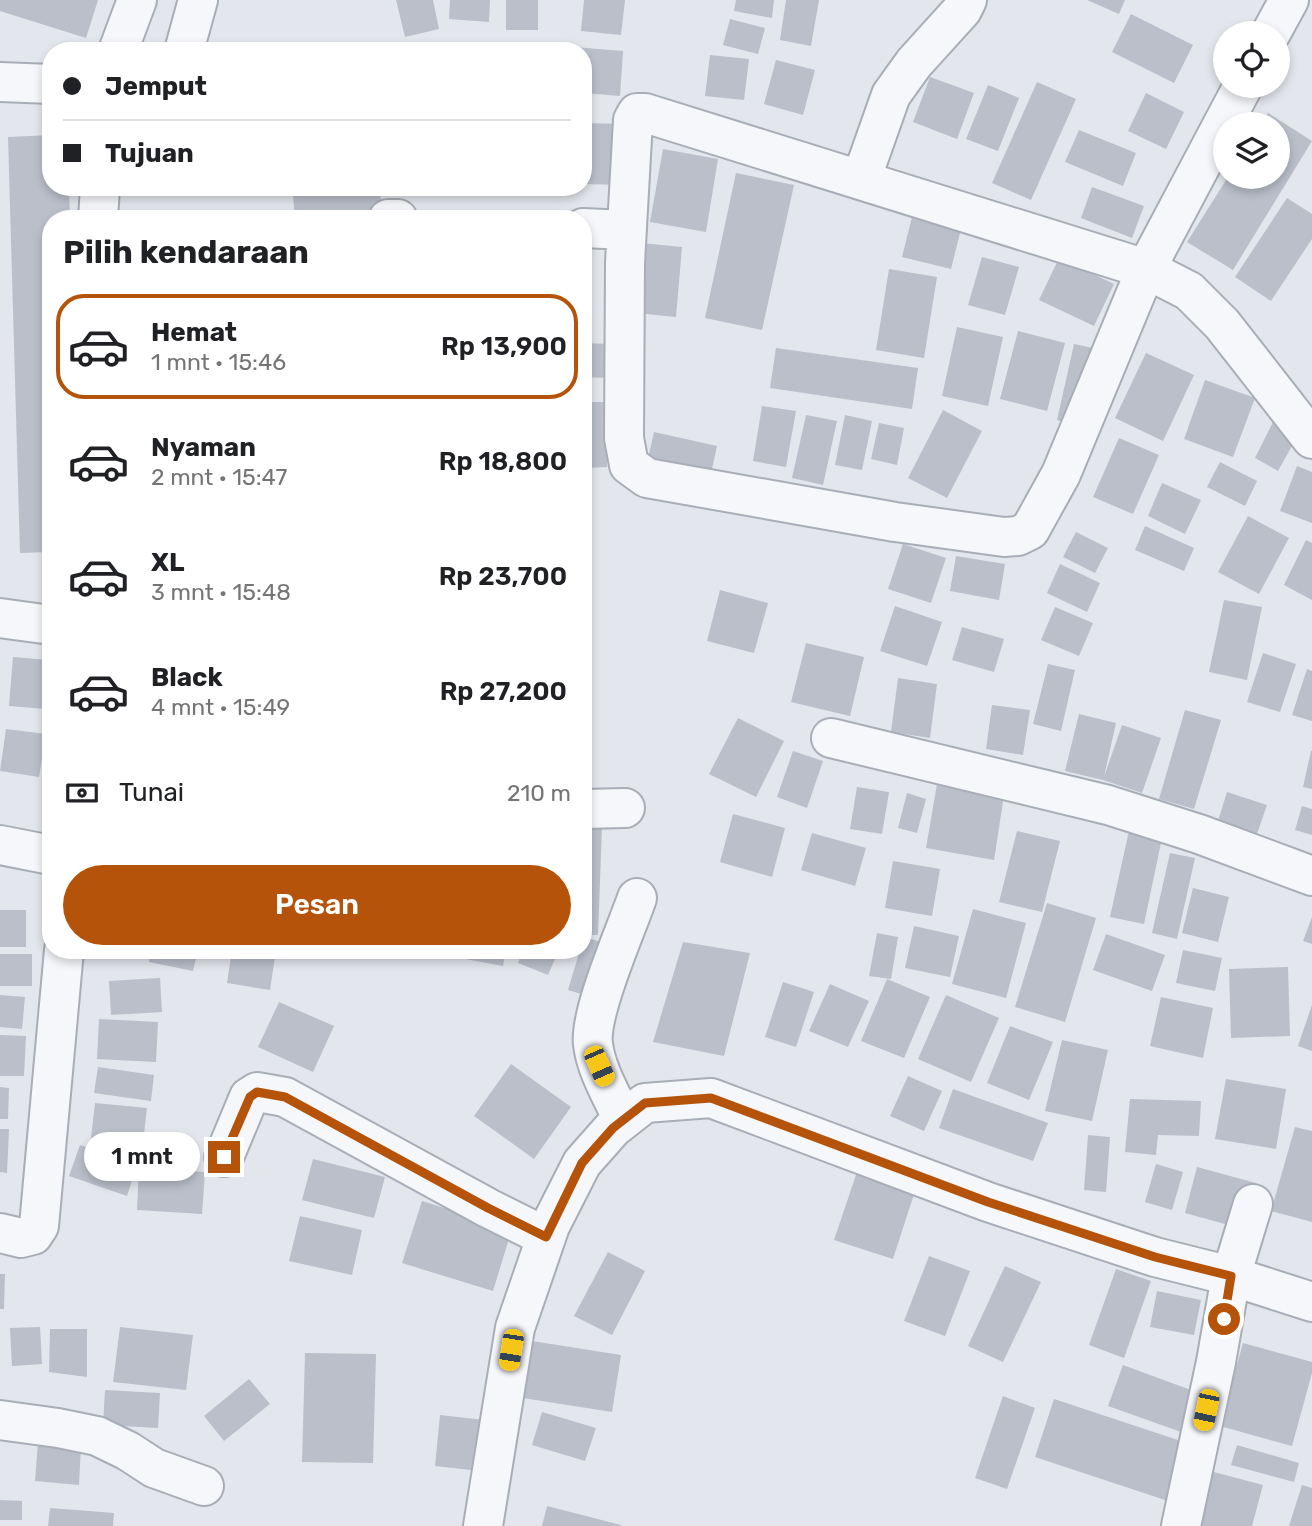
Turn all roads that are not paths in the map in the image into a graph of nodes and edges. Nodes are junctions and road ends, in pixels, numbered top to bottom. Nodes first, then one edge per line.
1 (137, 0) edge
2 (198, 0) edge
3 (967, 0) edge
4 (1289, 0) edge
5 (1278, 21) edge
6 (121, 42) edge
7 (186, 42) edge
8 (0, 82) edge
9 (42, 84) edge
10 (1237, 98) edge
11 (861, 180) junction
12 (592, 228) edge
13 (627, 230) junction
14 (1146, 269) junction
15 (1312, 439) edge
16 (0, 618) edge
17 (42, 624) edge
18 (831, 738) dead end
19 (625, 808) dead end
20 (592, 809) edge
21 (0, 845) edge
22 (42, 853) edge
23 (1312, 876) edge
24 (638, 898) dead end
25 (63, 959) edge
26 (623, 1120) junction
27 (224, 1157) dead end
28 (1253, 1204) dead end
29 (0, 1233) edge
30 (546, 1237) junction
31 (1231, 1276) junction
32 (1312, 1301) edge
33 (0, 1420) edge
34 (204, 1486) dead end
35 (483, 1526) edge
36 (1181, 1526) edge

1 - 6 street
2 - 7 street
3 - 11 street
4 - 5 street
8 - 9 street
10 - 14 street
11 - 13 street
11 - 14 street
12 - 13 street
13 - 14 street
14 - 15 street
16 - 17 street
18 - 23 street
19 - 20 street
21 - 22 street
24 - 26 street
25 - 29 street
26 - 30 street
26 - 31 street
27 - 30 street
28 - 31 street
30 - 35 street
31 - 32 street
31 - 36 street
33 - 34 street

